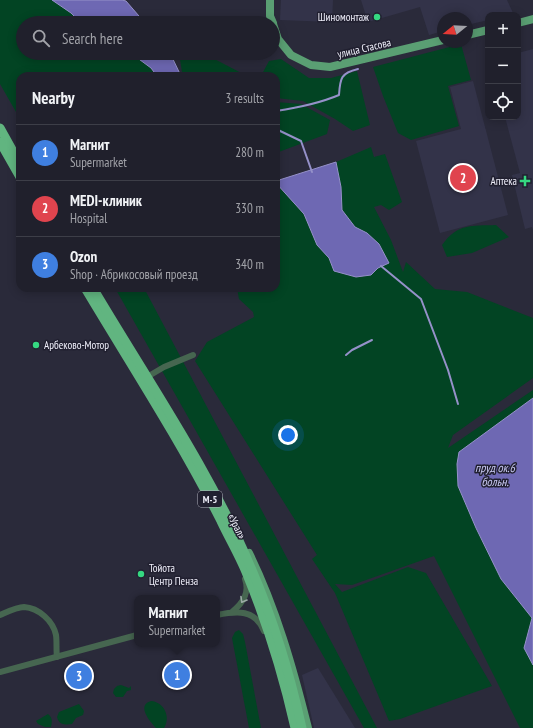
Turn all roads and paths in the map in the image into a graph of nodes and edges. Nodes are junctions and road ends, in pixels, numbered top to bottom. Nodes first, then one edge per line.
1 (270, 0) edge
2 (270, 16) edge
3 (533, 19) edge
4 (521, 22) edge
5 (485, 31) edge
6 (473, 34) edge
7 (280, 41) edge
8 (437, 41) edge
9 (0, 128) edge
10 (0, 142) edge
11 (16, 157) edge
12 (16, 170) edge
13 (87, 292) edge
14 (95, 292) edge
15 (193, 355) dead end
16 (147, 377) junction
17 (207, 479) junction
18 (240, 558) junction
19 (232, 612) junction
20 (220, 614) edge
21 (0, 615) edge
22 (134, 635) edge
23 (57, 657) junction
24 (280, 666) junction
25 (0, 672) edge
26 (295, 728) edge
27 (302, 728) edge
28 (308, 728) edge

1 - 2 main road
3 - 4 main road
5 - 6 main road
7 - 8 main road, улица Стасова
9 - 11 highway
10 - 12 highway
13 - 18 highway, «Урал» / М-5
14 - 16 highway, «Урал» / М-5
15 - 16 street
16 - 17 highway, «Урал» / М-5
17 - 27 highway, «Урал» / М-5
17 - 28 main road
18 -> 19 street
18 - 24 highway, «Урал» / М-5
19 - 20 street
19 - 24 street
21 - 23 street
22 - 23 street
23 - 25 street
24 - 26 highway, «Урал» / М-5

